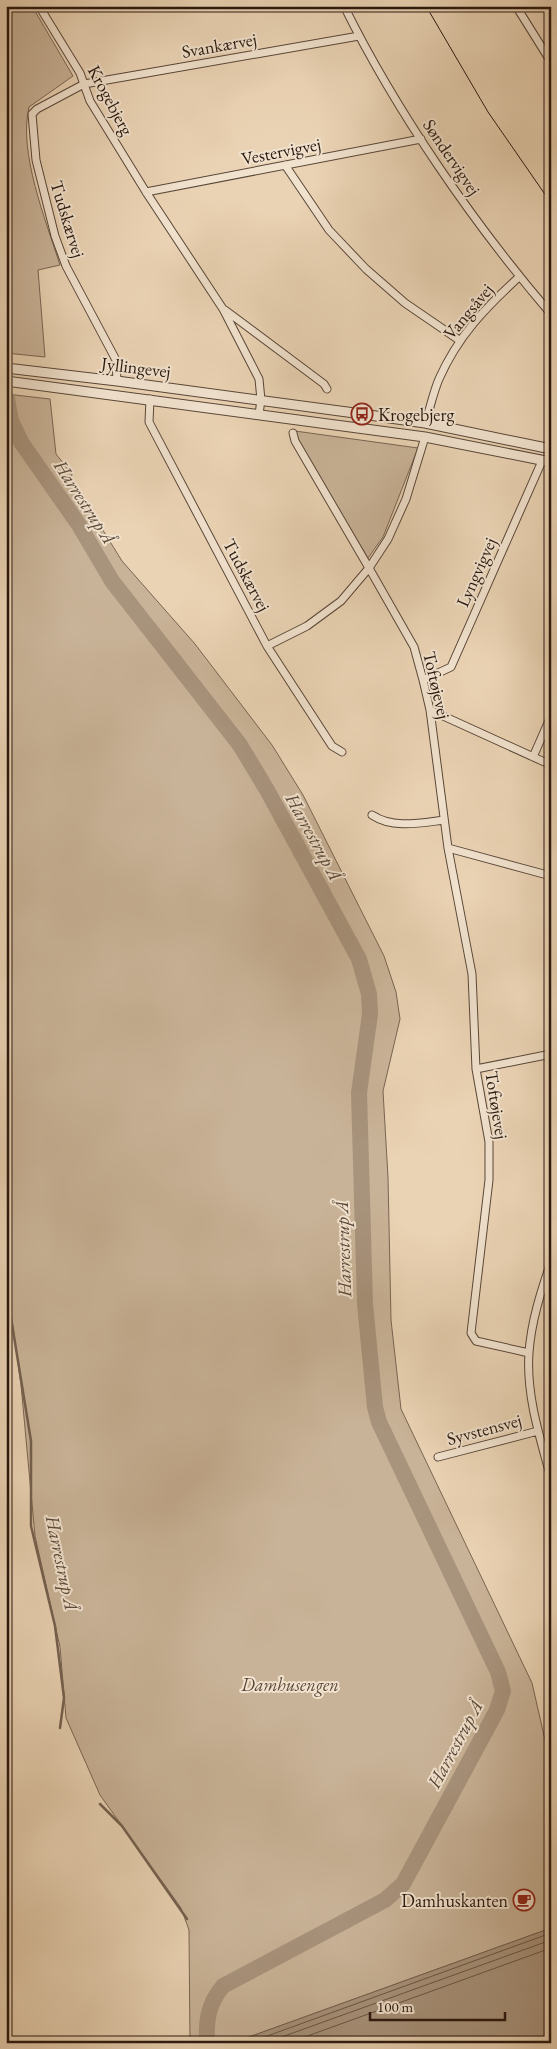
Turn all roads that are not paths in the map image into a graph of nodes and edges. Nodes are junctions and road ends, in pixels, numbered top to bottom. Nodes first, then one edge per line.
1 (39, 6) edge
2 (344, 6) edge
3 (518, 6) edge
4 (359, 36) junction
5 (551, 62) edge
6 (84, 84) junction
7 (421, 139) junction
8 (284, 165) junction
9 (146, 192) junction
10 (519, 277) junction
11 (223, 308) junction
12 (551, 314) edge
13 (459, 340) junction
14 (6, 368) edge
15 (6, 381) edge
16 (117, 381) junction
17 (327, 389) dead end
18 (150, 400) junction
19 (261, 400) junction
20 (259, 414) junction
21 (425, 423) junction
22 (293, 433) dead end
23 (424, 437) junction
24 (551, 449) edge
25 (546, 461) edge
26 (369, 568) junction
27 (268, 646) junction
28 (423, 680) junction
29 (429, 706) junction
30 (551, 716) edge
31 (342, 752) dead end
32 (533, 757) junction
33 (551, 765) edge
34 (372, 814) dead end
35 (444, 820) junction
36 (448, 848) junction
37 (551, 876) edge
38 (551, 1054) edge
39 (476, 1069) junction
40 (551, 1262) edge
41 (549, 1271) edge
42 (529, 1353) junction
43 (538, 1431) junction
44 (438, 1457) dead end
45 (551, 1478) edge

1 - 6 street, Krogebjerg
2 - 4 street, Søndervigvej
3 - 5 street
4 - 6 street, Svankærvej
4 - 7 street, Søndervigvej
6 - 9 street, Krogebjerg
6 - 16 street, Tudskærvej
7 - 8 street, Vestervigvej
7 - 10 street, Søndervigvej
8 - 9 street, Vestervigvej
8 - 13 street
9 - 11 street, Krogebjerg
10 - 12 street, Søndervigvej
10 - 13 street, Vangsåvej
11 - 17 street, Krogebjerg
11 - 19 street, Krogebjerg
13 - 21 street, Vangsåvej
14 - 16 street, Jyllingevej
15 - 18 street, Jyllingevej
16 - 19 street, Jyllingevej
18 - 20 street, Jyllingevej
18 - 27 street, Tudskærvej
19 - 20 street
19 - 21 street, Jyllingevej
20 - 23 street, Jyllingevej
21 - 24 street, Jyllingevej
22 - 26 street
23 - 25 street, Jyllingevej
23 - 26 street
25 - 28 street, Lyngvigvej
26 - 27 street
26 - 28 street, Toftøjevej
27 - 31 street, Tudskærvej
28 - 29 street, Toftøjevej
29 - 32 street
29 - 35 street, Toftøjevej
30 - 32 street
32 - 33 street
34 - 35 street
35 - 36 street, Toftøjevej
36 - 37 street
36 - 39 street, Toftøjevej
38 - 39 street
39 - 42 street, Toftøjevej
40 - 41 street
41 - 42 street
42 - 43 street
43 - 44 street, Syvstensvej
43 - 45 street

